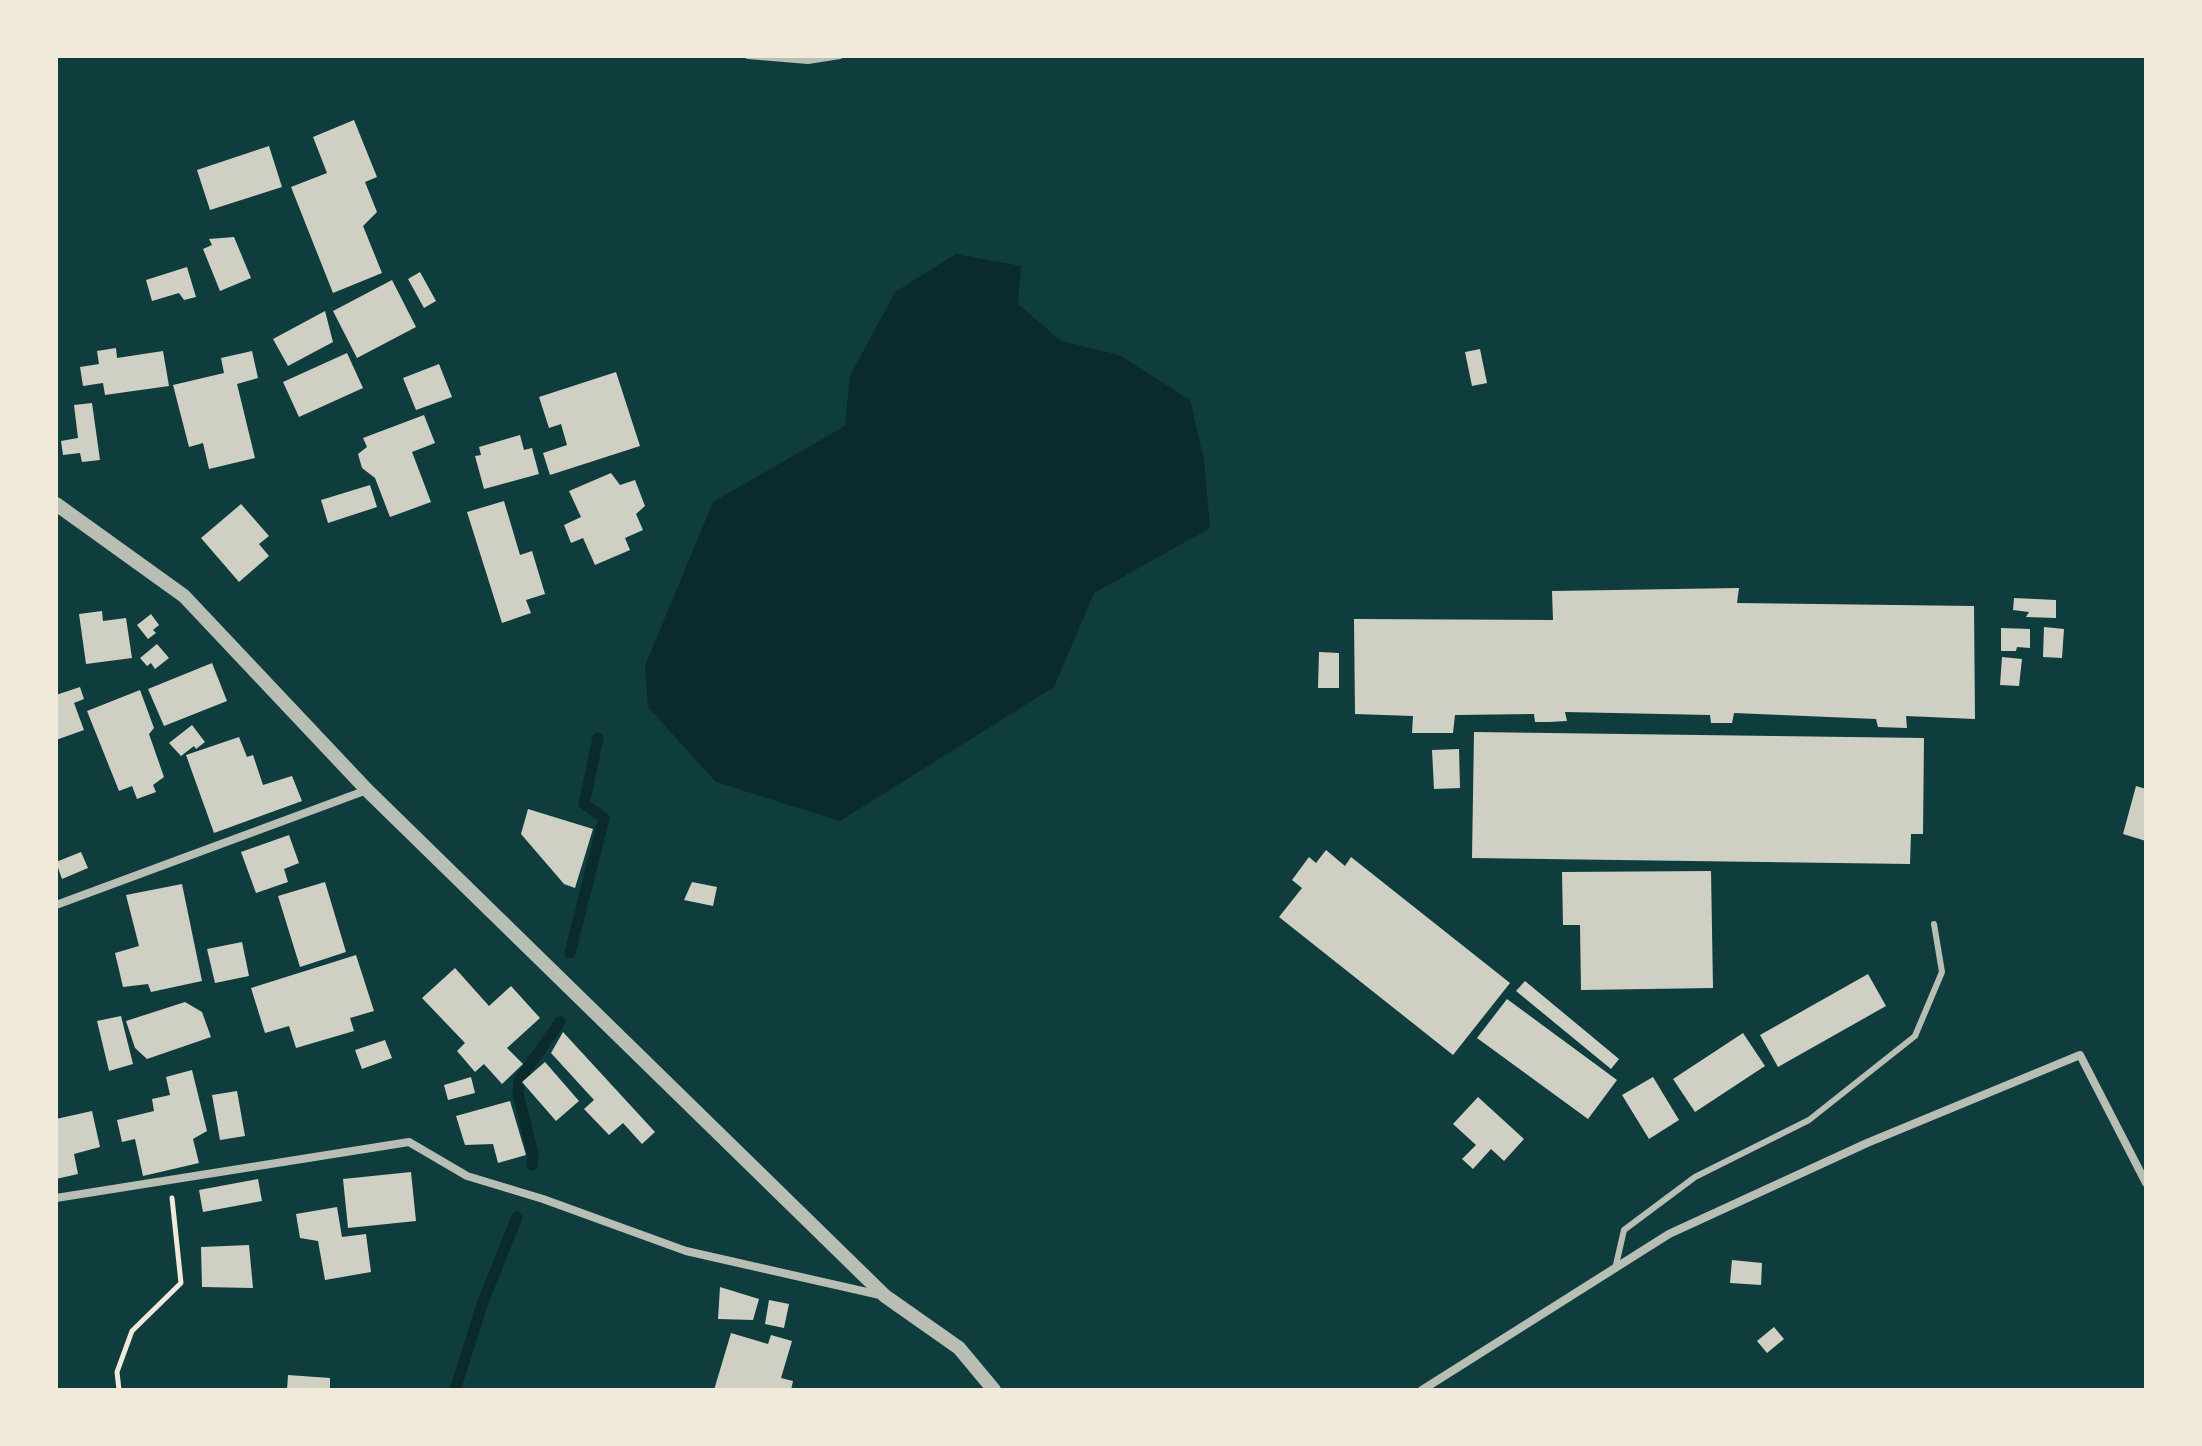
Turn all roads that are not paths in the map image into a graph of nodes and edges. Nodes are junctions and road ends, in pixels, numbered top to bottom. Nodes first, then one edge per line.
1 (748, 56) edge
2 (840, 56) edge
3 (56, 504) edge
4 (367, 790) junction
5 (56, 905) edge
6 (1934, 924) dead end
7 (2146, 1183) edge
8 (56, 1198) edge
9 (1615, 1269) junction
10 (885, 1296) junction
11 (994, 1390) edge
12 (1422, 1390) edge

1 - 2 lane
3 - 4 street
4 - 5 street
4 - 10 street
6 - 9 lane
7 - 9 street
8 - 10 street
9 - 12 street
10 - 11 street

